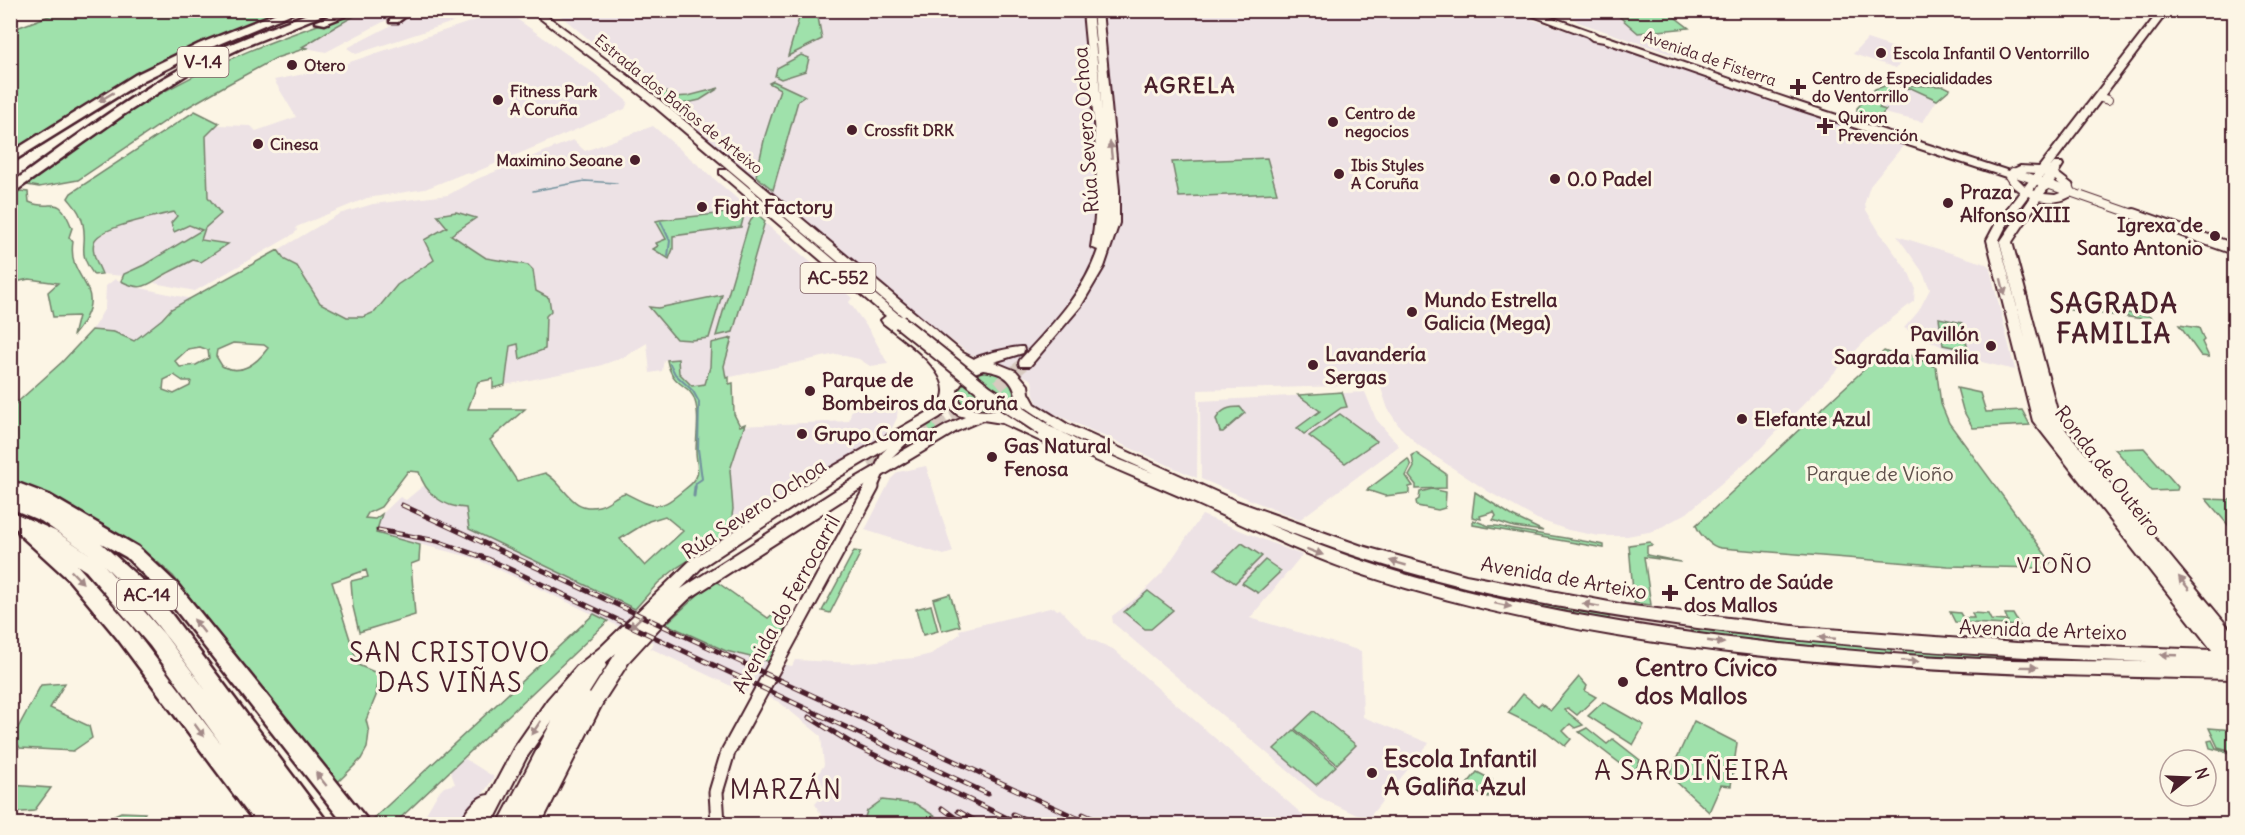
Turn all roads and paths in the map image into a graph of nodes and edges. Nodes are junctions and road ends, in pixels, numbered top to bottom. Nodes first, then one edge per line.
1 (317, 10) edge
2 (330, 10) edge
3 (345, 10) edge
4 (355, 10) edge
5 (409, 10) edge
6 (524, 10) edge
7 (533, 10) edge
8 (543, 10) edge
9 (1097, 10) edge
10 (1521, 10) edge
11 (1536, 10) edge
12 (2165, 10) edge
13 (2175, 10) edge
14 (294, 11) edge
15 (1088, 14) edge
16 (394, 20) dead end
17 (1599, 34) junction
18 (600, 58) junction
19 (198, 72) junction
20 (1106, 90) junction
21 (2104, 99) junction
22 (1820, 113) junction
23 (1842, 114) junction
24 (86, 133) junction
25 (1909, 142) junction
26 (1957, 153) junction
27 (10, 159) edge
28 (1994, 170) junction
29 (2012, 174) junction
30 (10, 183) edge
31 (2037, 184) junction
32 (10, 191) edge
33 (2069, 193) junction
34 (750, 195) junction
35 (774, 202) junction
36 (2235, 249) edge
37 (902, 321) junction
38 (958, 356) junction
39 (930, 357) junction
40 (1021, 357) junction
41 (979, 367) junction
42 (950, 392) junction
43 (1023, 394) junction
44 (986, 416) junction
45 (927, 418) junction
46 (1041, 429) junction
47 (928, 442) junction
48 (873, 467) junction
49 (10, 486) edge
50 (10, 494) edge
51 (10, 500) edge
52 (1254, 513) junction
53 (15, 520) edge
54 (85, 524) junction
55 (1455, 578) junction
56 (1415, 584) junction
57 (667, 593) junction
58 (1622, 611) junction
59 (1657, 616) junction
60 (1632, 629) junction
61 (1672, 636) junction
62 (615, 653) junction
63 (2233, 659) edge
64 (579, 731) junction
65 (238, 737) junction
66 (520, 753) junction
67 (352, 818) edge
68 (269, 825) edge
69 (292, 825) edge
70 (318, 825) edge
71 (363, 825) edge
72 (469, 825) edge
73 (483, 825) edge
74 (507, 825) edge
75 (519, 825) edge
76 (532, 825) edge
77 (541, 825) edge
78 (718, 825) edge

1 - 24 highway, V-1.4
2 - 24 highway, V-1.4
3 - 19 highway
4 - 19 highway
5 - 16 highway
6 - 34 main road, Estrada dos Baños de Arteixo / AC-552
7 - 18 main road, Estrada dos Baños de Arteixo / AC-552
8 - 18 main road, AC-552
9 - 20 main road, Rúa Severo Ochoa
10 - 17 main road, Avenida de Fisterra
11 - 17 main road, Avenida de Fisterra
12 - 21 main road, Ronda de Outeiro
13 - 21 main road, Ronda de Outeiro
14 - 24 highway
14 -> 27 highway
15 - 20 main road
15 - 40 main road, Rúa Severo Ochoa
17 - 22 main road, Avenida de Fisterra
17 - 23 main road, Avenida de Fisterra
18 - 35 main road, Estrada dos Baños de Arteixo / AC-552
19 - 24 highway
40 -> 20 main road, Rúa Severo Ochoa
21 - 31 main road, Ronda de Outeiro
22 - 23 main road
22 - 25 main road, Avenida de Fisterra
23 - 26 main road, Avenida de Fisterra
24 - 30 highway, V-1.4
24 - 32 highway, V-1.4
25 - 26 main road
25 - 28 main road, Avenida de Fisterra
26 - 29 main road, Avenida de Fisterra
28 - 29 main road, Avenida de Fisterra
28 - 31 main road
29 - 31 main road, Avenida de Fisterra
29 - 31 main road, Avenida de Fisterra
31 - 33 main road, Avenida de Fisterra
31 - 33 main road, Avenida de Fisterra
31 - 63 main road, Ronda de Outeiro
33 - 36 street, Avenida de Fisterra
34 - 37 main road, Estrada dos Baños de Arteixo / AC-552
34 - 39 main road, Estrada dos Baños de Arteixo / AC-552
35 - 37 main road, Estrada dos Baños de Arteixo / AC-552
35 - 38 main road, Estrada dos Baños de Arteixo / AC-552
37 - 46 main road, Avenida de Arteixo / AC-552, bridge
38 - 40 main road
38 - 41 main road, Estrada dos Baños de Arteixo / AC-552
39 - 42 main road, Estrada dos Baños de Arteixo / AC-552
39 - 45 main road
41 - 42 main road
41 - 43 main road, AC-552
42 - 44 main road, AC-552
42 - 45 main road
43 - 44 main road
43 - 52 main road, Avenida de Arteixo
44 - 46 main road, Avenida de Arteixo
44 - 47 main road
45 - 48 street, Avenida do Ferrocarril
45 - 57 main road
46 - 47 main road
46 - 52 main road, Avenida de Arteixo
46 -> 56 main road, Avenida de Arteixo
47 - 48 main road
48 - 57 main road, Rúa Severo Ochoa
48 - 62 main road
48 - 78 street, Avenida do Ferrocarril
49 - 54 highway
50 - 54 highway
51 - 65 highway, AC-14
55 -> 52 main road, Avenida de Arteixo
53 - 65 highway, AC-14
53 -> 68 highway
67 -> 54 highway
55 - 56 main road
58 -> 55 main road, Avenida de Arteixo
56 -> 60 main road, Avenida de Arteixo
57 -> 62 main road
58 - 59 main road, Avenida de Arteixo
58 - 60 main road
59 - 61 main road
63 -> 59 main road, Avenida de Arteixo
60 - 61 main road, Avenida de Arteixo
61 -> 63 main road, Avenida de Arteixo
62 - 64 main road
62 -> 66 main road
62 - 74 main road
62 - 75 main road
64 - 76 main road
64 - 77 main road
65 - 69 highway, AC-14
65 - 70 highway, AC-14
66 - 72 main road
66 - 73 main road
67 - 71 main road

